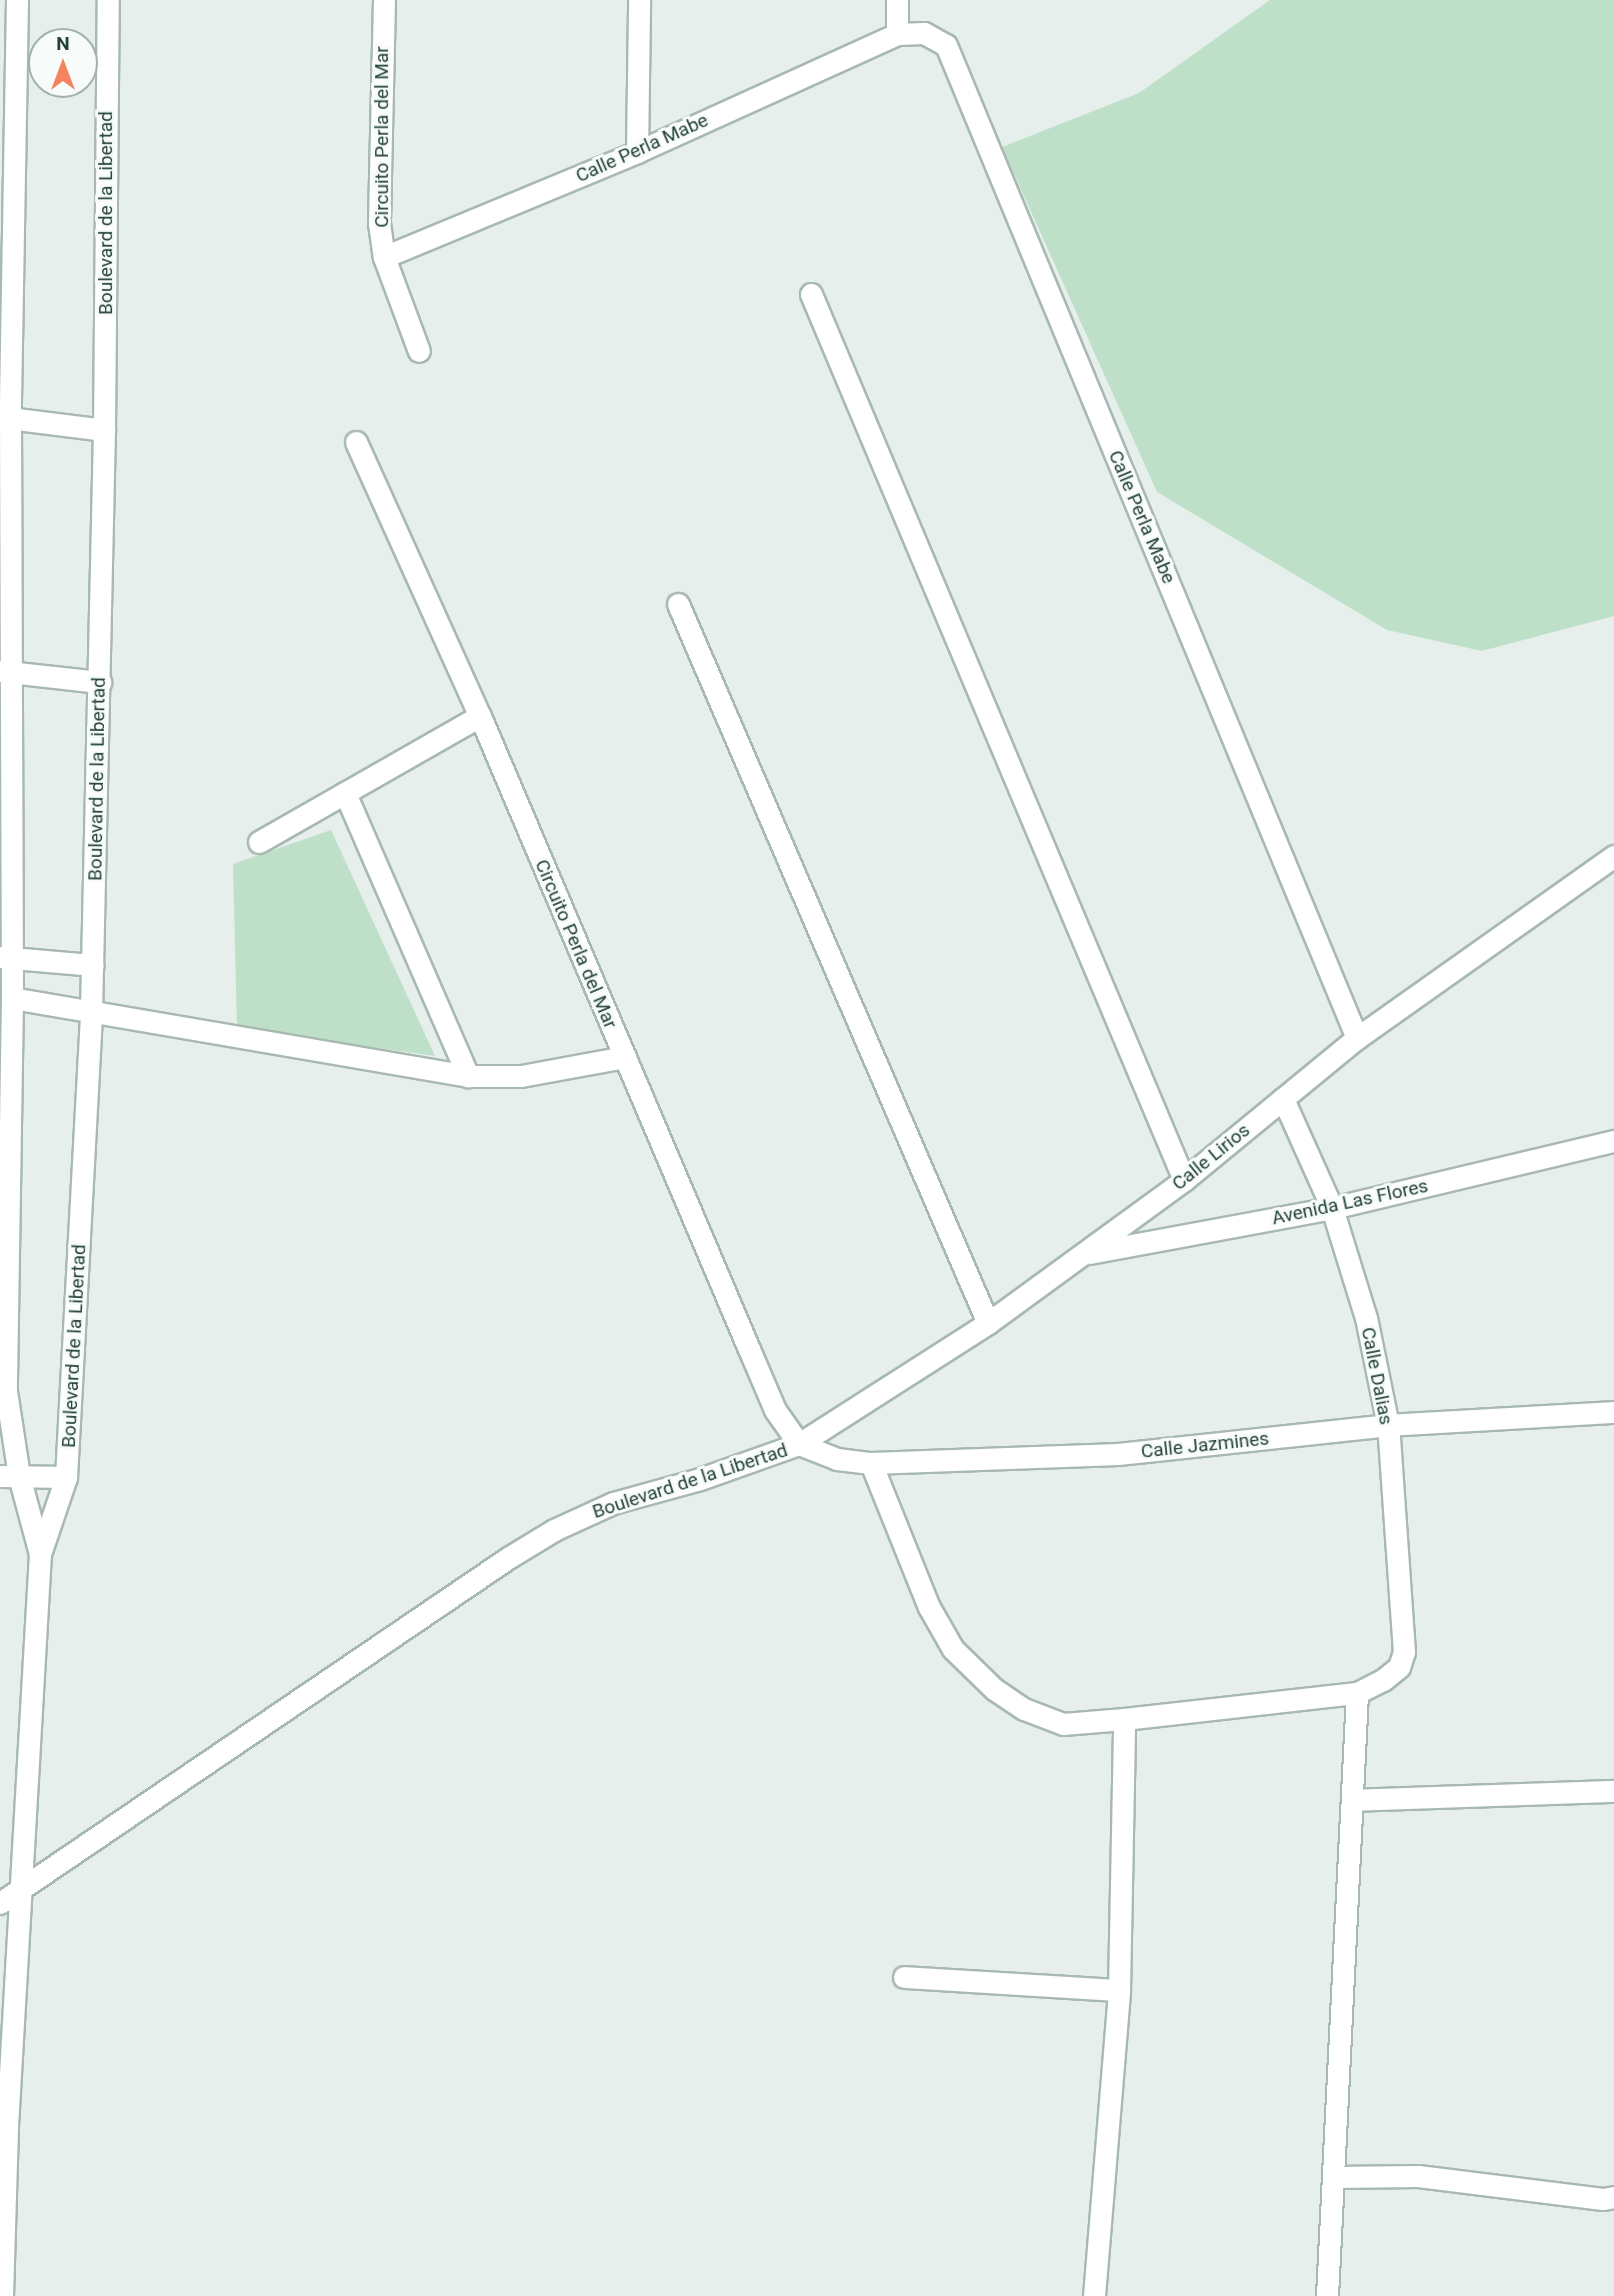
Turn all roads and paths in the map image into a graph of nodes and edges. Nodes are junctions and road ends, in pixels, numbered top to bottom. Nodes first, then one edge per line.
1 (18, 0) edge
2 (108, 0) edge
3 (384, 0) edge
4 (639, 0) edge
5 (897, 0) edge
6 (897, 34) junction
7 (637, 152) junction
8 (384, 257) junction
9 (811, 294) dead end
10 (419, 351) dead end
11 (5, 418) edge
12 (104, 430) junction
13 (356, 442) dead end
14 (678, 604) dead end
15 (5, 672) edge
16 (100, 682) junction
17 (480, 716) junction
18 (345, 793) junction
19 (259, 842) dead end
20 (1614, 856) edge
21 (6, 957) edge
22 (93, 965) junction
23 (12, 998) junction
24 (91, 1012) junction
25 (1357, 1038) junction
26 (625, 1057) junction
27 (468, 1076) junction
28 (1283, 1099) junction
29 (1614, 1141) edge
30 (1185, 1180) junction
31 (1332, 1208) junction
32 (1084, 1254) junction
33 (988, 1323) junction
34 (1614, 1412) edge
35 (1388, 1425) junction
36 (799, 1444) junction
37 (871, 1463) junction
38 (9, 1476) edge
39 (66, 1476) junction
40 (40, 1554) junction
41 (1357, 1693) junction
42 (1124, 1719) junction
43 (1614, 1791) edge
44 (1352, 1800) junction
45 (22, 1888) junction
46 (0, 1903) edge
47 (904, 1977) dead end
48 (1119, 1990) junction
49 (4, 2129) edge
50 (1334, 2177) junction
51 (1614, 2197) edge
52 (2, 2296) edge
53 (1094, 2296) edge
54 (1327, 2296) edge

1 - 11 street, Boulevard de la Libertad
2 - 12 street, Boulevard de la Libertad
3 - 8 street, Circuito Perla del Mar
4 - 7 street
5 - 6 street
6 - 7 street, Calle Perla Mabe
6 - 25 street, Calle Perla Mabe
7 - 8 street, Calle Perla Mabe
8 - 10 street, Circuito Perla del Mar
9 - 30 street
11 - 12 street
11 - 15 street, Boulevard de la Libertad
12 - 16 street, Boulevard de la Libertad
13 - 17 street, Circuito Perla del Mar
14 - 33 street
15 - 16 street
15 - 21 street, Boulevard de la Libertad
16 - 22 street, Boulevard de la Libertad
17 - 18 street
17 - 26 street, Circuito Perla del Mar
18 - 19 street
18 - 27 street
20 - 25 street, Calle Lirios
21 - 22 street
21 - 23 street, Boulevard de la Libertad
22 - 24 street, Boulevard de la Libertad
23 - 24 street
23 - 38 street, Boulevard de la Libertad
24 - 27 street
24 - 39 street, Boulevard de la Libertad
25 - 28 street, Calle Lirios
26 - 27 street
26 - 36 street, Circuito Perla del Mar
28 - 30 street, Calle Lirios
28 - 31 street, Calle Dalias
29 - 31 street, Avenida Las Flores
30 - 32 street, Calle Lirios
31 - 32 street, Avenida Las Flores
31 - 35 street, Calle Dalias
32 - 33 street, Calle Lirios
33 - 36 street, Calle Lirios
34 - 35 street, Calle Jazmines
35 - 37 street, Calle Jazmines
35 - 41 street, Calle Dalias
36 - 37 street, Calle Jazmines
36 - 45 street, Boulevard de la Libertad
37 - 42 street
38 - 39 street
38 - 40 street, Boulevard de la Libertad
39 - 40 street, Boulevard de la Libertad
40 - 45 street, Boulevard de la Libertad
41 - 42 street
41 - 44 street
42 - 48 street
43 - 44 street
44 - 50 street
45 - 46 street, Boulevard de la Libertad
45 - 49 street, Boulevard de la Libertad
47 - 48 street
48 - 53 street
49 - 52 street, Boulevard de la Libertad
50 - 51 street
50 - 54 street

